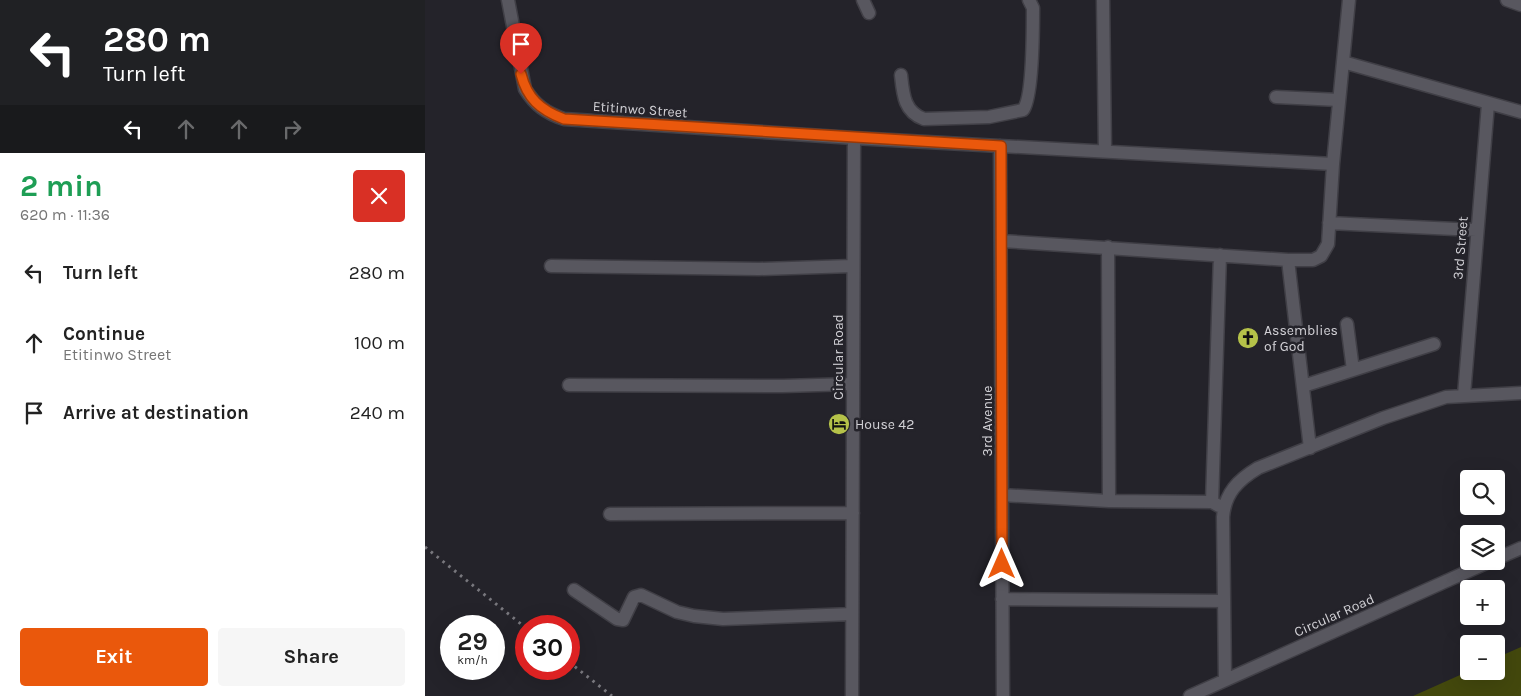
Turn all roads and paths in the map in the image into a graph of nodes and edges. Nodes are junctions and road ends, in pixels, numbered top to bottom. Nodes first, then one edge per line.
1 (509, 0) edge
2 (863, 0) edge
3 (1029, 0) edge
4 (1103, 0) edge
5 (1349, 0) edge
6 (1507, 0) edge
7 (1521, 5) edge
8 (869, 13) dead end
9 (1343, 62) junction
10 (901, 74) dead end
11 (1277, 97) dead end
12 (1339, 100) junction
13 (1487, 104) junction
14 (1521, 112) edge
15 (854, 138) junction
16 (1001, 146) junction
17 (1105, 151) junction
18 (1333, 164) junction
19 (1329, 222) junction
20 (1476, 230) junction
21 (1002, 240) junction
22 (1108, 247) junction
23 (1220, 255) junction
24 (1288, 260) junction
25 (551, 266) dead end
26 (852, 266) junction
27 (1347, 324) dead end
28 (1434, 344) dead end
29 (1353, 370) junction
30 (853, 384) junction
31 (569, 385) dead end
32 (1303, 386) junction
33 (1521, 393) edge
34 (1464, 395) junction
35 (1310, 448) junction
36 (1002, 495) junction
37 (1109, 501) junction
38 (1212, 502) junction
39 (1224, 508) junction
40 (853, 513) junction
41 (610, 514) dead end
42 (1521, 548) edge
43 (1505, 555) edge
44 (1471, 570) edge
45 (574, 590) dead end
46 (1002, 599) junction
47 (1224, 601) junction
48 (852, 614) junction
49 (1225, 680) junction
50 (852, 696) edge
51 (1003, 696) edge
52 (1190, 696) edge

1 - 15 street, Etitinwo Street
2 - 8 street
3 - 10 street
4 - 17 street
5 - 9 street
6 - 7 street
9 - 12 street
9 - 13 street
11 - 12 street
12 - 18 street
13 - 14 street
13 - 20 street, 3rd Street
15 - 16 street, Etitinwo Street
15 - 26 street, Circular Road
16 - 17 street, Etitinwo Street
16 - 21 street, 3rd Avenue
17 - 18 street, Etitinwo Street
18 - 19 street
19 - 20 street
19 - 24 street
20 - 34 street, 3rd Street
21 - 22 street
21 - 36 street, 3rd Avenue
22 - 23 street
22 - 37 street
23 - 24 street
23 - 38 street
24 - 32 street
25 - 26 street
26 - 30 street, Circular Road
27 - 29 street
28 - 29 street
29 - 32 street
30 - 31 street
30 - 40 street, Circular Road
32 - 35 street
33 - 34 street
34 - 35 street
35 - 39 street
36 - 37 street
36 - 46 street, 3rd Avenue
37 - 38 street
38 - 39 street
39 - 47 street
40 - 41 street
40 - 48 street, Circular Road
42 - 43 street
44 - 49 street, Circular Road
45 - 48 street
46 - 47 street
46 - 51 street, 3rd Avenue
47 - 49 street
48 - 50 street, Circular Road
49 - 52 street, Circular Road

